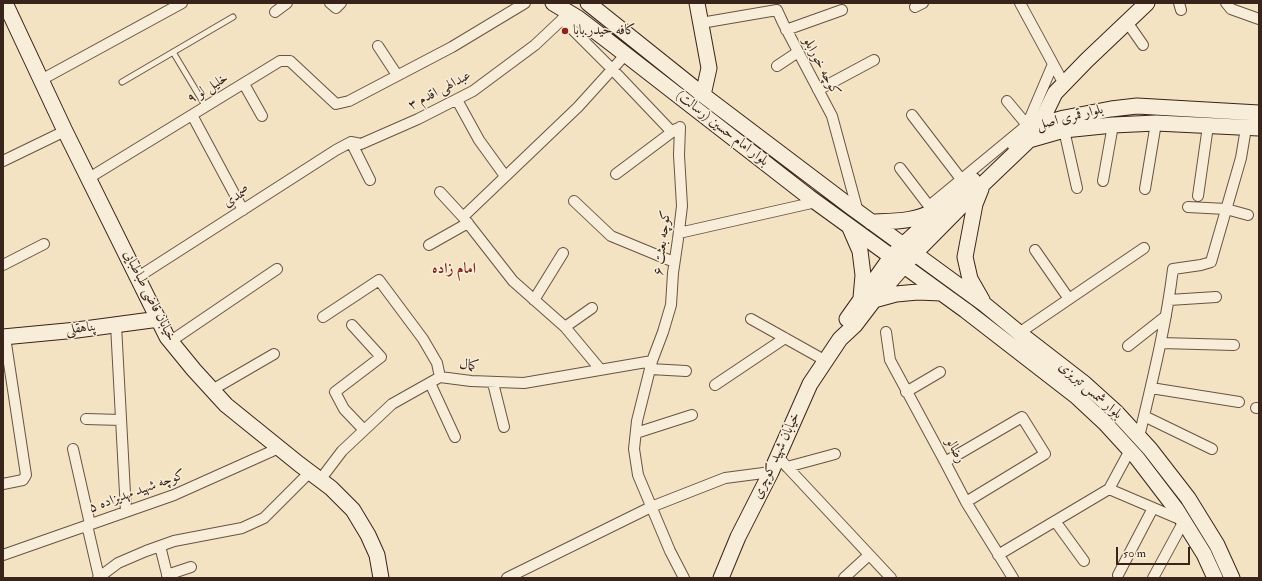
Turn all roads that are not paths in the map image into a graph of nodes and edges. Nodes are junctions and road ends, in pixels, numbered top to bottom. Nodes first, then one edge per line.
1 (5, 3) edge
2 (182, 3) edge
3 (287, 3) edge
4 (330, 3) edge
5 (341, 3) edge
6 (525, 3) edge
7 (553, 3) edge
8 (588, 3) edge
9 (697, 3) edge
10 (1020, 3) edge
11 (1147, 3) edge
12 (1226, 3) edge
13 (776, 6) edge
14 (842, 10) dead end
15 (275, 12) dead end
16 (565, 16) junction
17 (233, 17) dead end
18 (1259, 19) edge
19 (1127, 22) junction
20 (701, 23) junction
21 (786, 30) junction
22 (378, 46) dead end
23 (1143, 46) dead end
24 (172, 52) junction
25 (798, 52) junction
26 (626, 54) junction
27 (874, 60) dead end
28 (1053, 64) junction
29 (777, 66) dead end
30 (612, 69) junction
31 (397, 76) junction
32 (41, 80) junction
33 (122, 82) dead end
34 (244, 84) junction
35 (1064, 84) junction
36 (818, 90) junction
37 (703, 95) junction
38 (456, 100) junction
39 (1007, 101) dead end
40 (206, 107) junction
41 (1259, 113) edge
42 (192, 115) junction
43 (912, 115) dead end
44 (262, 116) dead end
45 (1156, 123) junction
46 (1033, 125) junction
47 (1113, 125) junction
48 (1208, 126) junction
49 (1252, 128) edge
50 (676, 129) junction
51 (1064, 130) junction
52 (65, 131) junction
53 (351, 142) junction
54 (3, 161) edge
55 (900, 168) dead end
56 (616, 174) dead end
57 (505, 176) junction
58 (89, 178) junction
59 (961, 179) junction
60 (370, 180) dead end
61 (1103, 181) dead end
62 (984, 183) junction
63 (1077, 188) dead end
64 (1145, 189) dead end
65 (440, 192) dead end
66 (1198, 196) dead end
67 (574, 201) dead end
68 (816, 202) junction
69 (948, 203) junction
70 (1188, 207) dead end
71 (243, 210) junction
72 (1226, 210) junction
73 (858, 212) junction
74 (1248, 215) dead end
75 (465, 220) junction
76 (871, 222) junction
77 (850, 228) junction
78 (679, 233) junction
79 (44, 244) dead end
80 (429, 245) dead end
81 (1144, 248) dead end
82 (909, 249) junction
83 (1035, 250) dead end
84 (563, 253) dead end
85 (891, 257) junction
86 (674, 262) junction
87 (3, 265) edge
88 (904, 266) junction
89 (277, 270) dead end
90 (138, 277) junction
91 (941, 294) junction
92 (1216, 298) dead end
93 (1069, 299) junction
94 (534, 300) junction
95 (867, 300) junction
96 (1169, 300) junction
97 (984, 304) junction
98 (592, 308) dead end
99 (323, 316) dead end
100 (1166, 316) junction
101 (159, 319) junction
102 (751, 319) dead end
103 (116, 325) junction
104 (352, 325) dead end
105 (565, 327) junction
106 (886, 332) dead end
107 (1020, 333) junction
108 (4, 337) edge
109 (785, 338) junction
110 (171, 341) junction
111 (1161, 343) junction
112 (1234, 345) dead end
113 (1128, 346) dead end
114 (274, 354) dead end
115 (826, 361) junction
116 (651, 365) junction
117 (600, 369) junction
118 (686, 371) dead end
119 (940, 372) dead end
120 (440, 377) junction
121 (430, 383) junction
122 (493, 383) junction
123 (715, 385) dead end
124 (1151, 388) junction
125 (212, 390) junction
126 (906, 392) junction
127 (1239, 402) dead end
128 (692, 415) dead end
129 (1144, 416) junction
130 (86, 419) dead end
131 (121, 420) junction
132 (504, 427) dead end
133 (364, 430) junction
134 (636, 433) junction
135 (455, 437) dead end
136 (1140, 438) junction
137 (279, 448) junction
138 (73, 449) dead end
139 (1212, 449) dead end
140 (1130, 450) junction
141 (835, 454) dead end
142 (782, 461) junction
143 (945, 462) junction
144 (770, 472) junction
145 (315, 476) junction
146 (3, 484) edge
147 (1109, 489) junction
148 (966, 502) junction
149 (651, 507) junction
150 (1153, 508) junction
151 (126, 512) junction
152 (1055, 521) junction
153 (1184, 521) junction
154 (89, 525) junction
155 (160, 546) junction
156 (3, 555) edge
157 (869, 555) junction
158 (998, 555) junction
159 (1084, 561) dead end
160 (190, 567) dead end
161 (1118, 575) dead end
162 (168, 576) edge
163 (98, 578) edge
164 (381, 578) edge
165 (508, 578) edge
166 (684, 578) edge
167 (721, 578) edge
168 (844, 578) edge
169 (891, 578) edge
170 (1013, 578) edge
171 (1153, 578) edge
172 (1214, 578) edge
173 (1232, 578) edge

1 - 32 main road, خیابان قاضی طباطبایی
2 - 32 street
3 - 15 street
4 - 5 street
6 - 31 street
7 - 16 main road, بلوار امام حسین (رسالت)
8 - 37 main road, بلوار امام حسین (رسالت)
9 - 20 main road
10 - 28 street
11 - 19 main road
12 - 18 street
13 - 20 street, کوچه خورابلو
13 - 21 street, کوچه خورابلو
14 - 21 street
16 - 26 main road, بلوار امام حسین (رسالت)
16 - 30 street
16 - 38 street, عبدالهی اقدم ۳
17 - 24 lane
19 - 23 street
19 - 35 main road
20 - 37 main road
21 - 25 street, کوچه خورابلو
22 - 31 street
24 - 33 lane
24 - 40 lane
25 - 29 street
25 - 36 street, کوچه خورابلو
26 - 30 street
26 - 68 main road, بلوار امام حسین (رسالت)
27 - 36 street
28 - 35 street
28 - 46 street
30 - 50 street
30 - 57 street
31 - 34 street, خلیل لو ۹
32 - 52 main road, خیابان قاضی طباطبایی
34 - 40 street, خلیل لو ۹
34 - 44 street
35 - 46 main road
36 - 73 street, کوچه خورابلو
37 - 73 main road, بلوار امام حسین (رسالت)
38 - 53 street, عبدالهی اقدم ۳
38 - 57 street
39 - 46 street
40 - 42 street, خلیل لو ۹
41 - 46 main road, بلوار قمری اصل
42 - 58 street, خلیل لو ۹
42 - 71 street
43 - 59 street
45 - 47 main road, بلوار قمری اصل
45 - 48 main road, بلوار قمری اصل
45 - 64 street
46 - 59 street
46 - 69 main road, بلوار قمری اصل
47 - 51 main road, بلوار قمری اصل
47 - 61 street
48 - 49 main road, بلوار قمری اصل
48 - 66 street
49 - 72 street
50 - 56 street
50 - 78 street, کوچه بعثت ۶
51 - 62 main road, بلوار قمری اصل
51 - 63 street
52 - 54 street
52 - 58 main road, خیابان قاضی طباطبایی
53 - 60 street
53 - 71 street, صمدی
55 - 59 street
57 - 75 street
58 - 90 main road, خیابان قاضی طباطبایی
62 - 82 main road, بلوار قمری اصل
62 - 97 main road
65 - 75 street
67 - 86 street
68 - 77 main road, بلوار امام حسین (رسالت)
68 - 78 street
69 - 76 main road
69 - 82 main road, بلوار قمری اصل
70 - 72 street
71 - 90 street, صمدی
72 - 74 street
72 - 96 street
73 - 76 main road, بلوار امام حسین (رسالت)
75 - 80 street
75 - 94 street
76 - 82 main road, بلوار امام حسین (رسالت)
77 - 85 main road, بلوار امام حسین (رسالت)
77 - 95 main road
78 - 86 street, کوچه بعثت ۶
79 - 87 street
81 - 93 street
82 - 85 main road, خیابان شهید کوچری
82 - 88 main road, خیابان شهید کوچری
82 - 97 main road, بلوار شمس تبریزی
83 - 93 street
84 - 94 street
85 - 88 main road, بلوار شمس تبریزی
85 - 95 main road, خیابان شهید کوچری
86 - 116 street, کوچه بعثت ۶
88 - 91 main road, بلوار شمس تبریزی
88 - 95 main road, خیابان شهید کوچری
89 - 110 street
90 - 101 main road, خیابان قاضی طباطبایی
91 - 95 main road
91 - 140 main road, بلوار شمس تبریزی
92 - 96 street
93 - 107 street
94 - 105 street
95 - 115 main road, خیابان شهید کوچری
96 - 100 street
97 - 107 main road, بلوار شمس تبریزی
98 - 105 street
99 - 120 street
100 - 111 street
100 - 113 street
101 - 103 main road, پناهقلی
101 - 110 main road, خیابان قاضی طباطبایی
102 - 109 street
103 - 108 main road, پناهقلی
103 - 131 street
104 - 133 street
105 - 117 street
106 - 126 street, رضالو
107 - 136 main road, بلوار شمس تبریزی
108 - 146 street
109 - 115 street
109 - 123 street
110 - 125 main road, خیابان قاضی طباطبایی
111 - 112 street
111 - 124 street
114 - 125 street
115 - 142 main road, خیابان شهید کوچری
116 - 117 street, کمال
116 - 118 street, کمال
116 - 134 street, کوچه بعثت ۶
117 - 122 street, کمال
119 - 126 street
120 - 121 street, کمال
120 - 122 street, کمال
121 - 133 street, کمال
121 - 135 street
122 - 132 street
124 - 127 street
124 - 129 street
125 - 137 main road, خیابان قاضی طباطبایی
126 - 143 street, رضالو
128 - 134 street
129 - 136 street
129 - 139 street
130 - 131 street
131 - 151 street
133 - 145 street, کمال
134 - 149 street, کوچه بعثت ۶
136 - 173 main road, بلوار شمس تبریزی
137 - 145 main road, خیابان قاضی طباطبایی
137 - 151 street, کوچه شهید مهدیزاده ۵
138 - 154 street
140 - 147 street
140 - 153 main road, بلوار شمس تبریزی
141 - 142 street
142 - 144 main road, خیابان شهید کوچری
142 - 157 street
143 - 148 street, رضالو
143 - 148 street
144 - 149 street
144 - 167 main road, خیابان شهید کوچری
145 - 155 street, کمال
145 - 164 main road, خیابان قاضی طباطبایی
147 - 150 street
147 - 152 street
148 - 158 street, رضالو
149 - 165 street
149 - 166 street, کوچه بعثت ۶
150 - 153 street
150 - 161 street
151 - 154 street, کوچه شهید مهدیزاده ۵
152 - 158 street
152 - 159 street
153 - 171 street
153 - 172 main road, بلوار شمس تبریزی
154 - 156 street, کوچه شهید مهدیزاده ۵
154 - 163 street
155 - 162 street
155 - 163 street, کمال
157 - 168 street
157 - 169 street
158 - 170 street, رضالو
160 - 162 street

